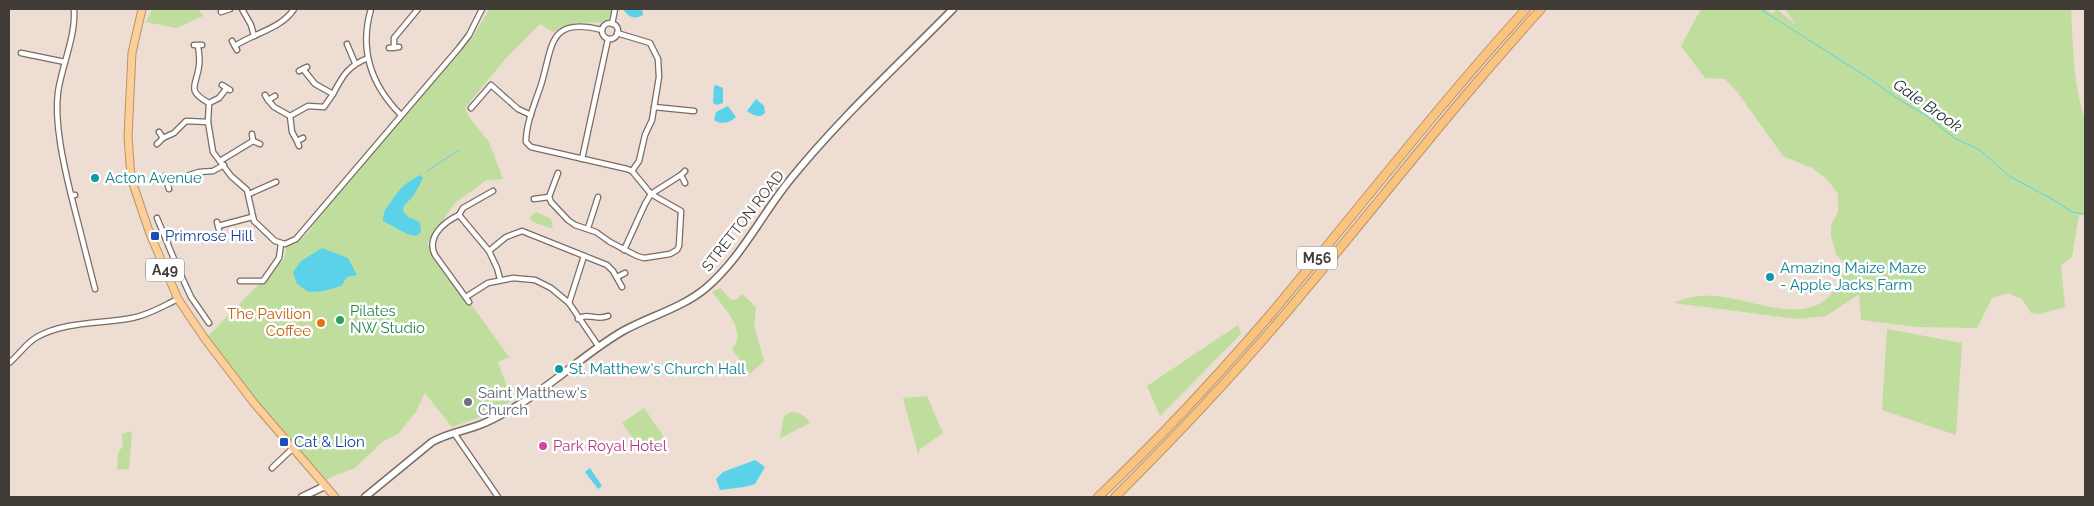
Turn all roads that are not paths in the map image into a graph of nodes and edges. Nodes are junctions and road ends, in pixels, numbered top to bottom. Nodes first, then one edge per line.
1 (74, 9) edge
2 (142, 9) edge
3 (230, 9) edge
4 (242, 9) edge
5 (294, 9) edge
6 (371, 9) edge
7 (418, 9) edge
8 (482, 9) edge
9 (615, 9) edge
10 (953, 9) edge
11 (1526, 9) edge
12 (1541, 9) edge
13 (221, 12) edge
14 (612, 24) junction
15 (602, 30) junction
16 (617, 33) junction
17 (254, 36) junction
18 (608, 39) junction
19 (347, 44) dead end
20 (198, 45) dead end
21 (235, 46) dead end
22 (394, 48) dead end
23 (21, 53) dead end
24 (368, 58) junction
25 (65, 62) junction
26 (355, 63) junction
27 (303, 69) dead end
28 (226, 88) dead end
29 (333, 94) junction
30 (275, 96) dead end
31 (209, 103) junction
32 (654, 107) junction
33 (471, 108) dead end
34 (694, 111) dead end
35 (401, 115) junction
36 (531, 115) junction
37 (290, 116) junction
38 (208, 122) junction
39 (159, 132) dead end
40 (252, 134) dead end
41 (162, 138) junction
42 (303, 138) dead end
43 (253, 141) junction
44 (157, 144) dead end
45 (260, 144) dead end
46 (582, 159) junction
47 (222, 163) junction
48 (632, 171) junction
49 (558, 173) dead end
50 (165, 176) dead end
51 (166, 182) junction
52 (276, 182) dead end
53 (685, 183) dead end
54 (169, 189) dead end
55 (484, 189) dead end
56 (492, 191) dead end
57 (249, 194) junction
58 (487, 194) junction
59 (651, 194) junction
60 (549, 197) junction
61 (598, 197) dead end
62 (534, 199) dead end
63 (459, 215) junction
64 (157, 218) dead end
65 (252, 218) junction
66 (218, 226) dead end
67 (588, 228) junction
68 (281, 244) junction
69 (624, 250) junction
70 (488, 251) junction
71 (584, 256) junction
72 (179, 271) junction
73 (625, 274) dead end
74 (168, 276) junction
75 (617, 276) junction
76 (500, 280) junction
77 (240, 281) dead end
78 (622, 288) dead end
79 (95, 289) dead end
80 (178, 299) junction
81 (569, 303) junction
82 (608, 316) dead end
83 (578, 319) junction
84 (209, 323) dead end
85 (599, 347) junction
86 (9, 363) edge
87 (454, 433) junction
88 (293, 448) junction
89 (272, 468) dead end
90 (325, 486) junction
91 (302, 497) edge
92 (335, 497) edge
93 (365, 497) edge
94 (498, 497) edge
95 (1098, 497) edge
96 (1115, 497) edge

1 - 25 street
2 - 74 highway, A49
3 - 13 street
4 - 17 street
5 - 17 street
6 - 24 street
7 - 22 street
8 - 35 street
9 - 14 street
10 - 85 main road, STRETTON ROAD
11 - 95 highway, M56
12 - 96 highway, M56
14 - 15 street
14 - 16 street
15 - 18 street
15 - 36 street
16 - 18 street
16 - 32 street
17 - 21 street
18 - 46 street
19 - 26 street
20 - 31 street
23 - 25 street
24 - 26 street
24 - 35 street
25 - 79 street
26 - 29 street
27 - 29 street
28 - 31 street
29 - 37 street
30 - 37 street
31 - 38 street
32 - 34 street
32 - 48 street
33 - 36 street
35 - 68 street
36 - 46 street
37 - 42 street
38 - 41 street
38 - 47 street
39 - 41 street
40 - 43 street
41 - 44 street
43 - 45 street
43 - 47 street
46 - 48 street
47 - 51 street
47 - 57 street
48 - 59 street
49 - 60 street
50 - 51 street
51 - 54 street
52 - 57 street
53 - 59 street
55 - 58 street
56 - 58 street
57 - 65 street
58 - 63 street
59 - 69 street
59 - 69 street
60 - 62 street
60 - 67 street
61 - 67 street
63 - 70 street
63 - 76 street
64 - 72 street
65 - 66 street
65 - 68 street
67 - 69 street
68 - 77 street
70 - 71 street
70 - 76 street
71 - 75 street
71 - 81 street
72 - 74 street
72 - 84 street
73 - 75 street
74 - 80 highway, A49
75 - 78 street
76 - 81 street
80 - 86 street
80 - 88 highway, A49
81 - 83 street
82 - 83 street
83 - 85 street
85 - 87 main road, STRETTON ROAD
87 - 93 main road, STRETTON ROAD
87 - 94 street
88 - 89 street
88 - 90 highway, A49
90 - 91 main road
90 - 92 highway, A49

